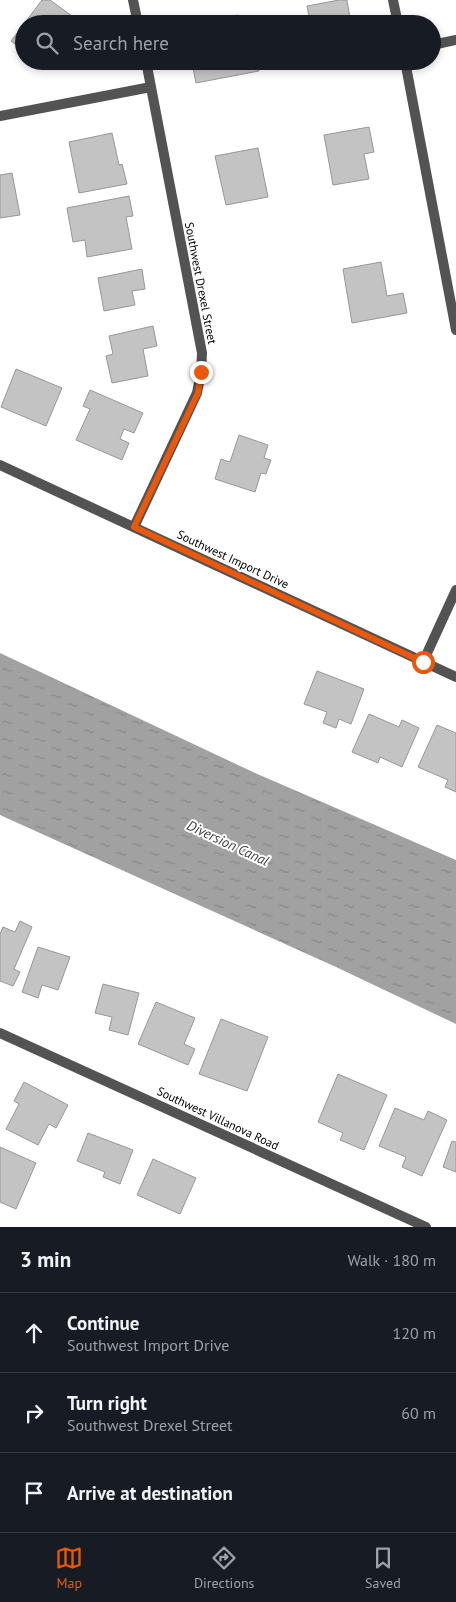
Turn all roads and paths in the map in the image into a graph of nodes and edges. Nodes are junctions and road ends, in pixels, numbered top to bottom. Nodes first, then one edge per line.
1 (133, 0) edge
2 (393, 0) edge
3 (136, 15) edge
4 (396, 15) edge
5 (456, 40) edge
6 (441, 43) edge
7 (148, 70) edge
8 (407, 70) edge
9 (151, 87) junction
10 (0, 116) edge
11 (456, 330) edge
12 (0, 466) edge
13 (134, 527) junction
14 (456, 590) edge
15 (423, 662) junction
16 (456, 677) edge
17 (0, 1033) edge
18 (426, 1227) edge

1 - 3 street
2 - 4 street
5 - 6 street
7 - 9 street, Southwest Drexel Street
8 - 11 street
9 - 10 street
9 - 13 street, Southwest Drexel Street
12 - 13 street, Southwest Import Drive
13 - 15 street, Southwest Import Drive
14 - 15 street
15 - 16 street, Southwest Import Drive
17 - 18 street, Southwest Villanova Road

